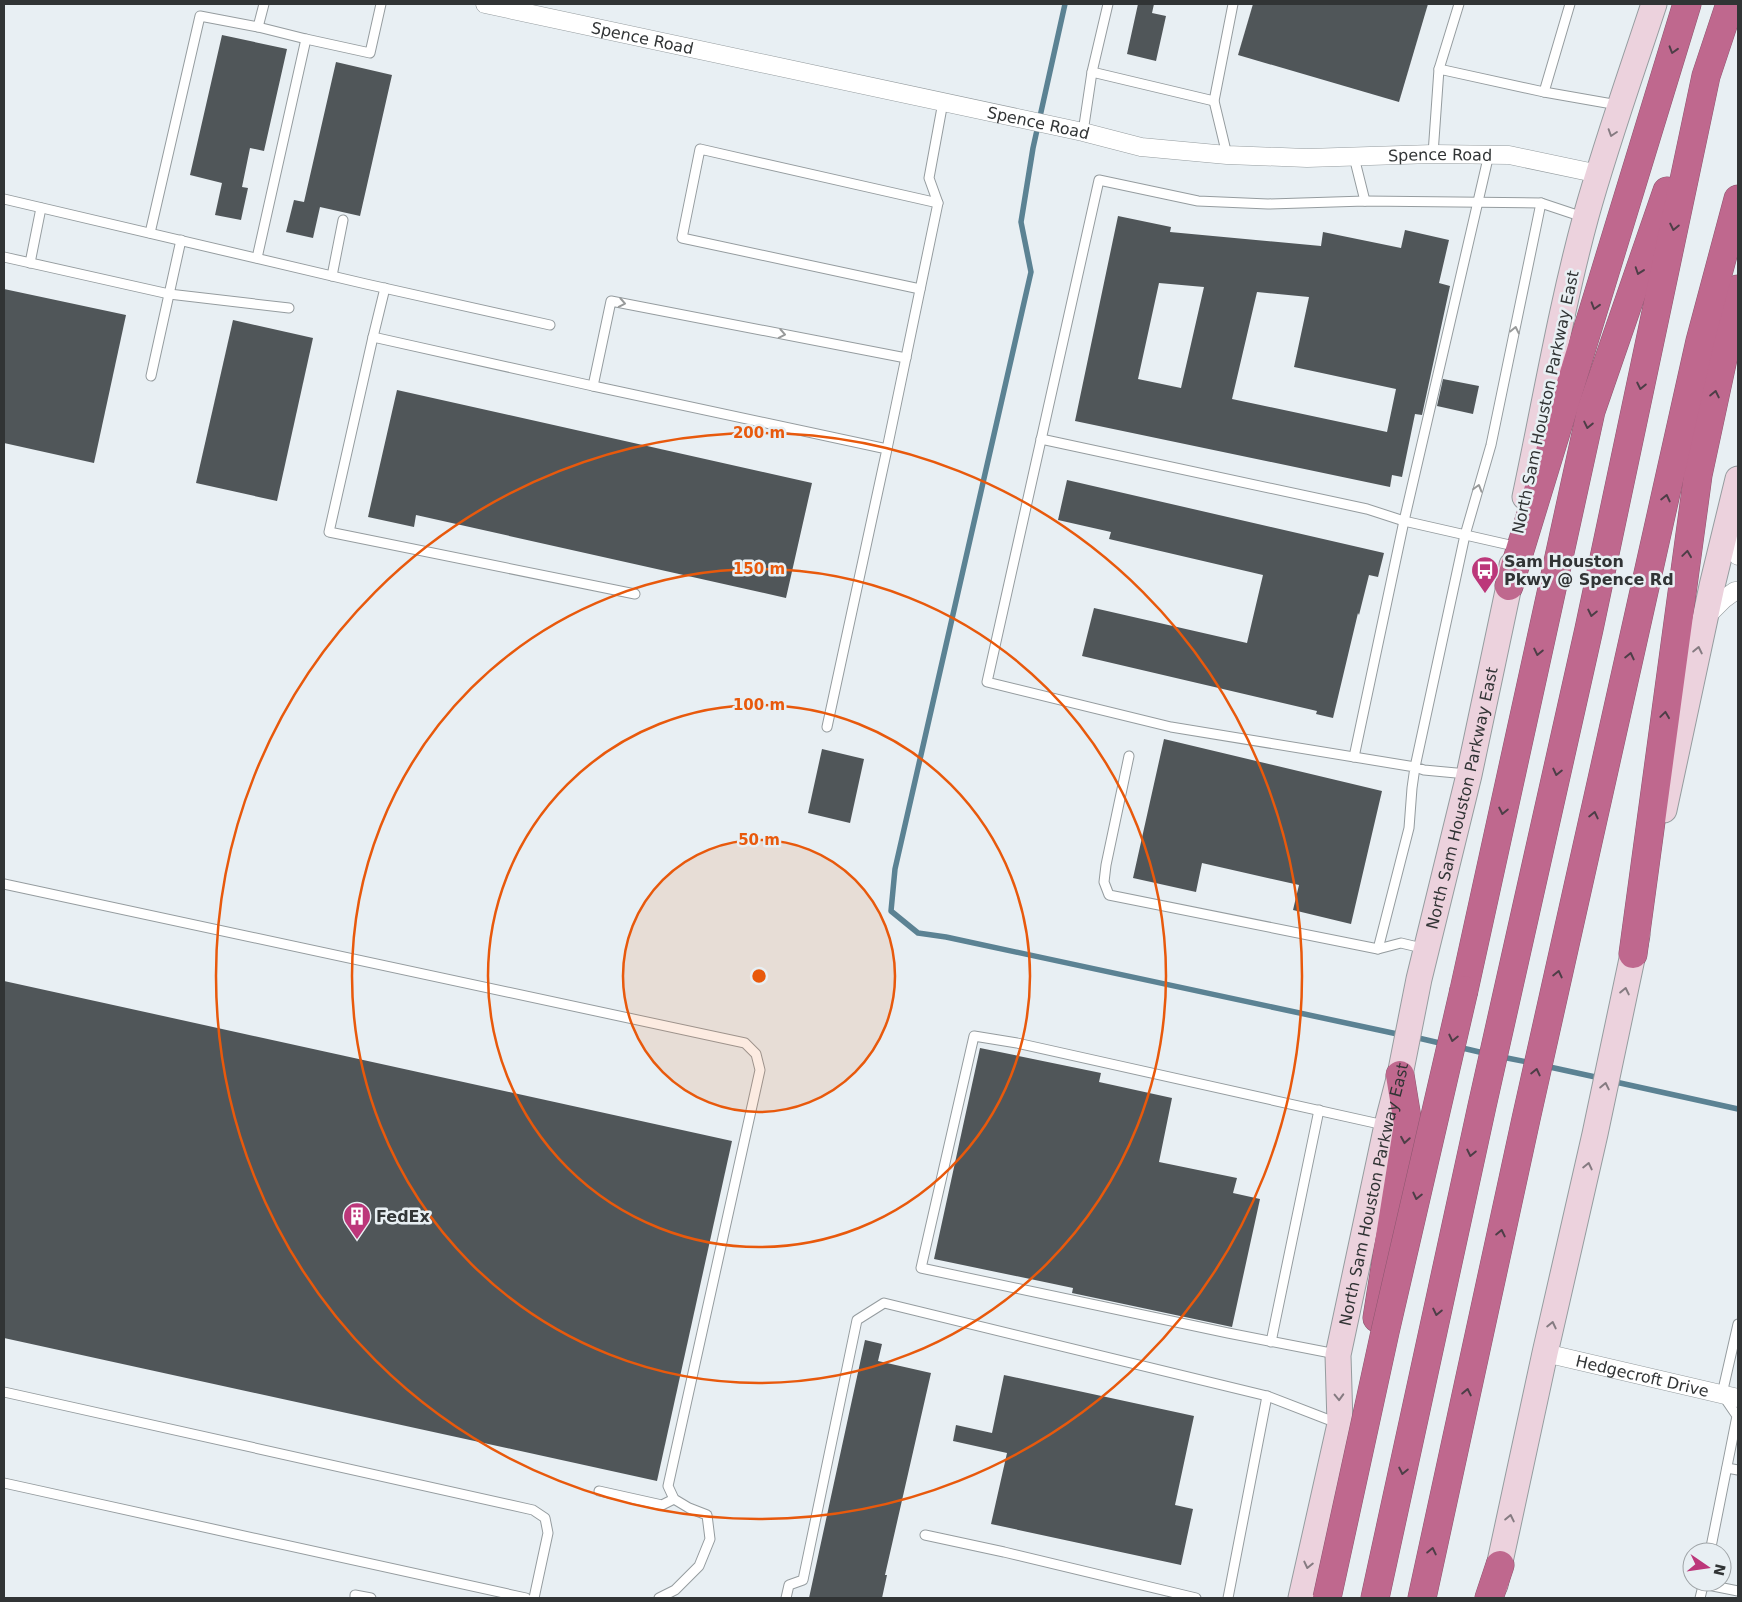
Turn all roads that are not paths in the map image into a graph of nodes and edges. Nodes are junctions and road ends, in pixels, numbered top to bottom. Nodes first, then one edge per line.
1 (264, 4) edge
2 (381, 4) edge
3 (485, 4) edge
4 (1108, 4) edge
5 (1233, 4) edge
6 (1459, 4) edge
7 (1570, 4) edge
8 (1654, 4) edge
9 (1687, 4) edge
10 (1730, 4) edge
11 (258, 27) junction
12 (306, 39) junction
13 (1439, 69) junction
14 (1092, 72) junction
15 (1706, 76) junction
16 (1544, 92) junction
17 (1214, 100) junction
18 (943, 102) junction
19 (1621, 106) junction
20 (1083, 132) junction
21 (1433, 154) junction
22 (1489, 154) junction
23 (1227, 155) junction
24 (1354, 157) junction
25 (1598, 174) junction
26 (4, 199) edge
27 (1738, 199) edge
28 (1365, 201) junction
29 (1478, 202) junction
30 (938, 203) junction
31 (1541, 203) junction
32 (41, 208) junction
33 (1586, 218) junction
34 (343, 220) dead end
35 (150, 233) junction
36 (181, 240) junction
37 (4, 257) edge
38 (257, 258) junction
39 (30, 263) junction
40 (332, 276) junction
41 (384, 288) junction
42 (920, 289) junction
43 (1738, 289) edge
44 (169, 294) junction
45 (289, 308) dead end
46 (550, 325) dead end
47 (373, 337) junction
48 (906, 358) junction
49 (151, 376) dead end
50 (593, 386) junction
51 (1041, 439) junction
52 (887, 449) junction
53 (1738, 479) edge
54 (1404, 522) junction
55 (1725, 531) junction
56 (1465, 535) junction
57 (1514, 546) junction
58 (1738, 556) edge
59 (1509, 586) junction
60 (1738, 591) edge
61 (635, 594) dead end
62 (1705, 617) junction
63 (827, 727) dead end
64 (1129, 756) dead end
65 (1354, 757) junction
66 (1415, 767) junction
67 (1469, 775) junction
68 (4, 884) edge
69 (1378, 949) junction
70 (1426, 949) junction
71 (1633, 954) junction
72 (1400, 1075) junction
73 (1319, 1110) junction
74 (1387, 1125) junction
75 (1738, 1324) edge
76 (1271, 1342) junction
77 (1736, 1348) edge
78 (1545, 1353) junction
79 (1338, 1355) junction
80 (4, 1392) edge
81 (1267, 1396) junction
82 (1730, 1396) edge
83 (1340, 1424) junction
84 (1727, 1468) junction
85 (1738, 1470) edge
86 (4, 1483) edge
87 (598, 1491) dead end
88 (674, 1499) junction
89 (925, 1535) dead end
90 (1712, 1542) edge
91 (1500, 1565) joint
92 (354, 1598) edge
93 (371, 1598) edge
94 (526, 1598) edge
95 (534, 1598) edge
96 (658, 1598) edge
97 (786, 1598) edge
98 (1196, 1598) edge
99 (1228, 1598) edge
100 (1300, 1598) edge
101 (1327, 1598) edge
102 (1332, 1598) edge
103 (1375, 1598) edge
104 (1422, 1598) edge
105 (1491, 1598) edge

1 - 11 lane
2 - 12 lane
3 - 18 street, Spence Road
4 - 14 lane
5 - 17 lane
6 - 13 lane
7 - 16 lane
8 - 19 main road, North Sam Houston Parkway East
9 -> 59 highway
10 - 15 highway
11 - 12 lane
11 - 35 lane
12 - 38 lane
13 - 16 lane
13 - 21 lane
14 - 17 lane
14 - 20 lane
15 -> 101 highway, bridge
15 -> 103 highway
16 - 19 lane
17 - 23 lane
18 - 20 street, Spence Road
18 - 30 lane
19 -> 25 main road, North Sam Houston Parkway East
20 - 23 street, Spence Road
21 - 22 street, Spence Road
21 - 24 street, Spence Road
22 - 25 street, Spence Road
22 - 29 lane
23 - 24 street, Spence Road
24 - 28 lane
25 - 33 main road, North Sam Houston Parkway East
26 - 32 lane
104 -> 27 highway
28 - 29 lane
28 - 51 lane
29 - 31 lane
29 - 54 lane
30 - 42 lane
30 - 42 lane
31 - 33 lane
56 -> 31 lane
32 - 35 lane
32 - 39 lane
33 - 57 main road, North Sam Houston Parkway East
34 - 40 lane
35 - 36 lane
36 - 38 lane
36 - 44 lane
37 - 39 lane
38 - 40 lane
39 - 44 lane
40 - 41 lane
41 - 46 lane
41 - 47 lane
42 - 48 lane
71 -> 43 highway
44 - 45 lane
44 - 49 lane
47 - 50 lane
47 - 61 lane
50 -> 48 lane
48 - 52 lane
50 - 52 lane
51 - 54 lane
51 - 65 lane
52 - 63 lane
53 - 55 main road
54 - 56 lane
54 - 65 lane
55 - 58 street
55 - 62 main road
56 - 57 lane
56 - 66 lane
57 - 59 main road, North Sam Houston Parkway East
59 - 67 main road, North Sam Houston Parkway East
60 - 62 street
71 -> 62 main road
64 - 69 lane
65 - 66 lane
66 - 67 lane
66 - 69 lane
67 - 70 main road, North Sam Houston Parkway East
68 - 88 lane
69 - 70 lane
70 - 72 main road, North Sam Houston Parkway East
78 -> 71 main road
72 - 74 main road, North Sam Houston Parkway East
72 -> 102 highway
73 - 74 lane
73 - 76 lane
73 - 76 lane
74 - 79 main road, North Sam Houston Parkway East
75 - 77 lane
76 - 79 lane
77 - 82 lane
78 - 82 street, Hedgecroft Drive
91 -> 78 main road
79 -> 83 main road, North Sam Houston Parkway East
80 - 95 lane
81 - 83 lane
81 - 97 lane
81 - 99 lane
82 - 84 lane
83 -> 100 main road, North Sam Houston Parkway East
84 - 85 lane
84 - 90 lane
86 - 94 lane
87 - 88 lane
88 - 96 lane
89 - 98 lane
91 - 105 highway
92 - 93 lane

